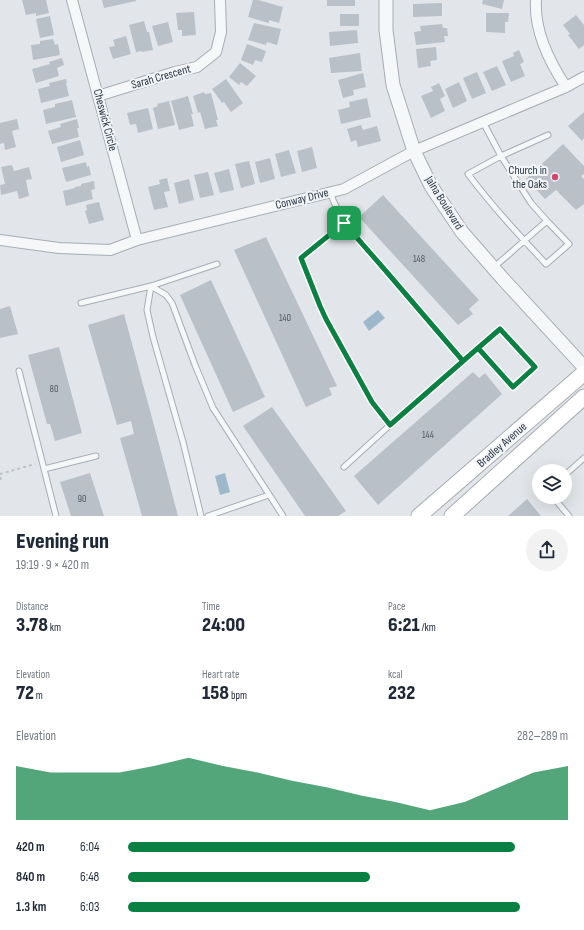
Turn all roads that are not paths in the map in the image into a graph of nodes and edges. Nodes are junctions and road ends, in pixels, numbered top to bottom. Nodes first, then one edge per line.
1 (72, 0) edge
2 (220, 0) edge
3 (386, 0) edge
4 (536, 0) edge
5 (584, 77) edge
6 (566, 87) junction
7 (98, 96) junction
8 (483, 122) junction
9 (548, 136) dead end
10 (414, 151) junction
11 (501, 156) junction
12 (331, 192) junction
13 (547, 221) junction
14 (344, 223) junction
15 (0, 240) edge
16 (137, 240) junction
17 (524, 241) junction
18 (217, 264) dead end
19 (493, 267) junction
20 (151, 286) junction
21 (81, 303) dead end
22 (478, 348) junction
23 (463, 361) junction
24 (584, 367) edge
25 (19, 371) dead end
26 (584, 373) edge
27 (584, 397) edge
28 (390, 425) junction
29 (96, 456) dead end
30 (584, 458) edge
31 (344, 467) dead end
32 (44, 469) junction
33 (572, 469) edge
34 (269, 495) junction
35 (559, 504) edge
36 (56, 516) edge
37 (201, 516) edge
38 (208, 516) edge
39 (283, 516) edge
40 (419, 516) edge
41 (452, 516) edge
42 (569, 516) edge

1 - 7 street, Cheswick Circle
2 - 7 street, Sarah Crescent
3 - 10 street, Jalna Boulevard
4 - 6 street
5 - 6 street, Conway Drive
6 - 8 street, Conway Drive
7 - 16 street, Cheswick Circle
8 - 10 street, Conway Drive
8 - 11 lane
9 - 11 lane
10 - 12 street, Conway Drive
10 - 19 street, Jalna Boulevard
11 - 13 lane
11 - 17 lane
12 - 14 lane
12 - 16 street, Conway Drive
13 - 17 lane
13 - 17 lane
14 - 23 lane
14 - 28 lane
15 - 16 street, Conway Drive
17 - 19 lane
18 - 20 lane
19 - 24 street, Jalna Boulevard
20 - 21 lane
20 - 34 lane
20 - 37 lane
22 - 22 lane
22 - 23 lane
23 - 28 lane
25 - 32 lane
26 - 40 main road, Bradley Avenue
27 - 41 main road, Bradley Avenue
28 - 31 lane
29 - 32 lane
30 - 33 lane
32 - 36 lane
34 - 38 lane
34 - 39 lane
35 - 42 lane

